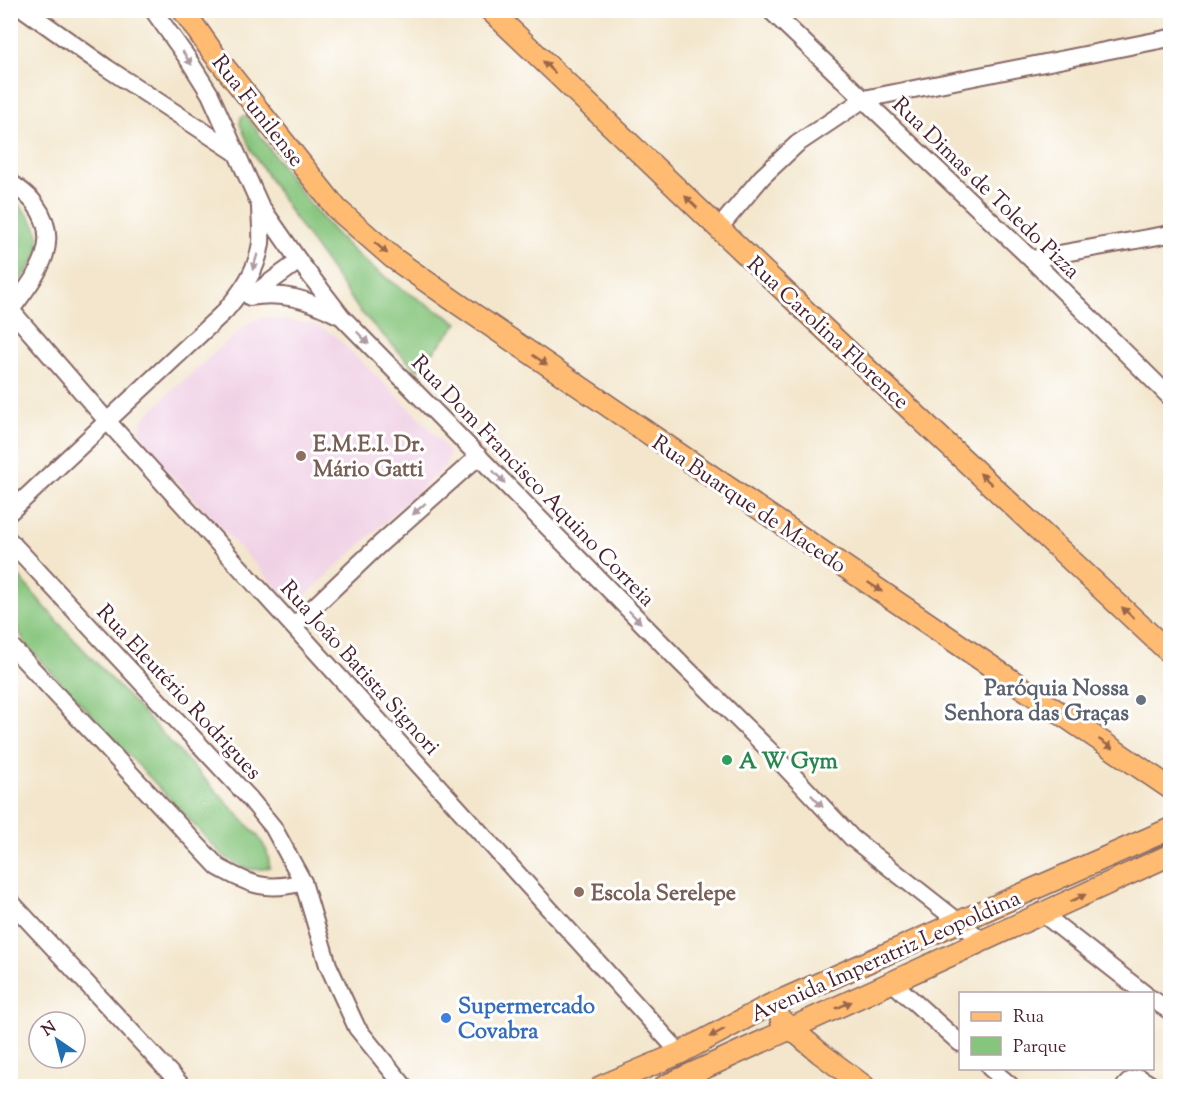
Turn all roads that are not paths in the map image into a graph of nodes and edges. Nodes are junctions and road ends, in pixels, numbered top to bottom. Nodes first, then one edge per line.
1 (25, 10) edge
2 (153, 10) edge
3 (183, 10) edge
4 (490, 10) edge
5 (770, 10) edge
6 (1170, 38) edge
7 (864, 99) junction
8 (235, 152) junction
9 (10, 182) edge
10 (260, 205) junction
11 (337, 209) joint
12 (719, 228) junction
13 (1170, 234) edge
14 (1031, 259) junction
15 (299, 261) junction
16 (250, 297) junction
17 (11, 310) edge
18 (225, 311) junction
19 (342, 317) junction
20 (1170, 397) edge
21 (108, 422) junction
22 (478, 456) junction
23 (10, 512) edge
24 (10, 540) edge
25 (294, 626) junction
26 (10, 645) edge
27 (1170, 653) edge
28 (1170, 788) edge
29 (1170, 829) edge
30 (1170, 855) edge
31 (303, 882) junction
32 (10, 901) edge
33 (1043, 914) junction
34 (956, 922) junction
35 (983, 942) junction
36 (893, 983) junction
37 (1145, 992) edge
38 (1154, 1000) edge
39 (768, 1006) junction
40 (1170, 1011) edge
41 (790, 1029) junction
42 (959, 1041) edge
43 (680, 1053) junction
44 (992, 1070) edge
45 (182, 1086) edge
46 (404, 1086) edge
47 (602, 1086) edge
48 (665, 1086) edge
49 (864, 1086) edge
50 (1011, 1086) edge
51 (1125, 1086) edge
52 (1153, 1086) edge

1 - 8 street
2 -> 8 street, Rua Dom Francisco Aquino Correia
3 - 11 main road, Rua Funilense
12 -> 4 main road, Rua Carolina Florence
5 - 7 street, Rua Dimas de Toledo Pizza
6 - 7 street
7 - 12 street
7 - 14 street, Rua Dimas de Toledo Pizza
8 - 10 street, Rua Dom Francisco Aquino Correia
9 - 17 street
10 - 15 street, Rua Dom Francisco Aquino Correia
10 -> 18 street
11 -> 28 main road, Rua Buarque de Macedo
27 -> 12 main road, Rua Carolina Florence
13 - 14 street
14 - 20 street, Rua Dimas de Toledo Pizza
15 - 16 street
15 - 19 street, Rua Dom Francisco Aquino Correia
16 - 18 street
16 - 19 street
17 - 21 street, Rua João Batista Signori
18 - 21 street
19 -> 22 street, Rua Dom Francisco Aquino Correia
21 - 23 street
21 - 25 street, Rua João Batista Signori
22 -> 25 street
22 -> 34 street, Rua Dom Francisco Aquino Correia
24 - 31 street, Rua Eleutério Rodrigues
25 - 43 street, Rua João Batista Signori
26 - 31 street
29 - 34 main road, Avenida Imperatriz Leopoldina
33 -> 30 main road, Avenida Imperatriz Leopoldina
31 - 46 street, Rua Eleutério Rodrigues
32 - 45 street
33 - 35 main road, Avenida Imperatriz Leopoldina
33 - 37 street
34 - 35 street, Rua Dom Francisco Aquino Correia
34 - 39 main road, Avenida Imperatriz Leopoldina
35 - 36 main road, Avenida Imperatriz Leopoldina
41 -> 36 main road, Avenida Imperatriz Leopoldina
36 - 42 street
38 - 40 street
39 - 41 main road
39 -> 43 main road, Avenida Imperatriz Leopoldina
41 - 48 main road, Avenida Imperatriz Leopoldina
41 - 49 main road
43 - 47 main road, Avenida Imperatriz Leopoldina
44 - 50 street
51 - 52 street

